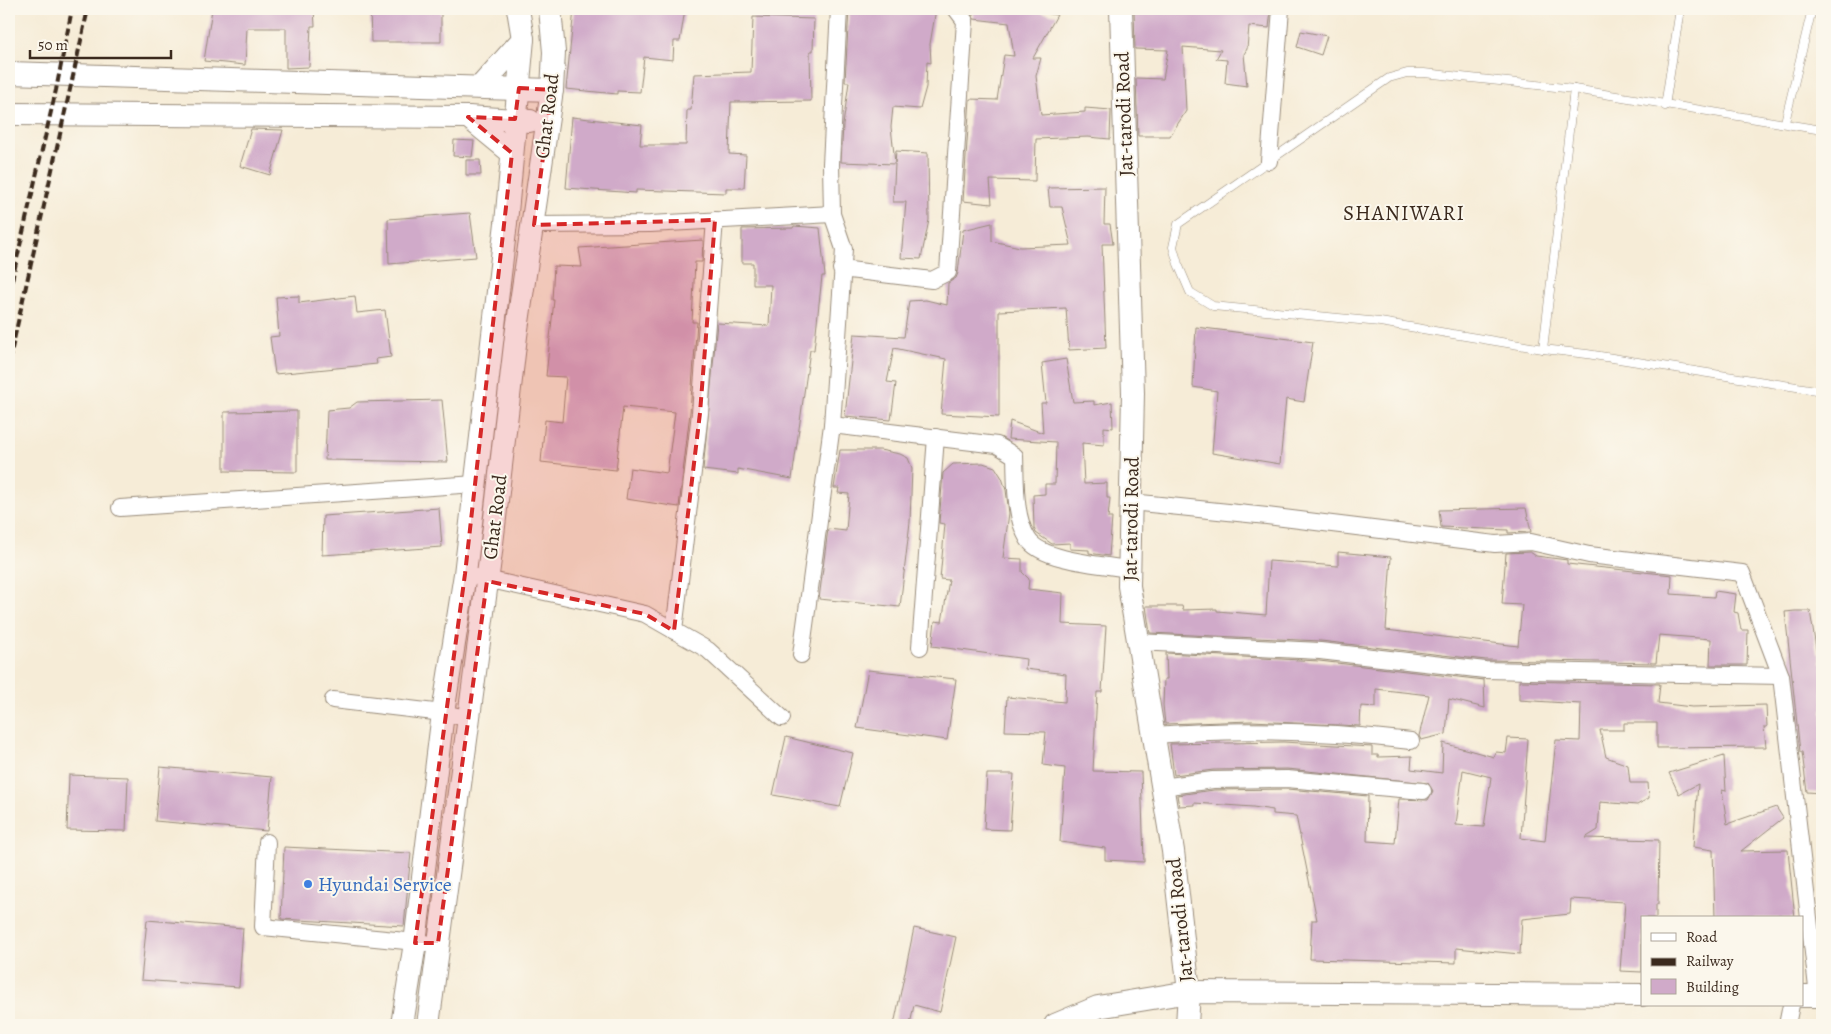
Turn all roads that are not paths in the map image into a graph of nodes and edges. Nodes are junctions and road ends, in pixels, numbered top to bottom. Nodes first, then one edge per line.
1 (518, 9) edge
2 (550, 9) edge
3 (839, 9) edge
4 (956, 9) edge
5 (1121, 9) edge
6 (1281, 9) edge
7 (1680, 9) edge
8 (1812, 9) edge
9 (523, 40) junction
10 (9, 73) edge
11 (481, 86) junction
12 (519, 88) junction
13 (1574, 89) junction
14 (552, 90) junction
15 (1666, 106) junction
16 (9, 114) edge
17 (468, 117) junction
18 (515, 119) junction
19 (1785, 122) junction
20 (546, 124) junction
21 (1822, 130) edge
22 (512, 153) junction
23 (1269, 162) junction
24 (832, 214) junction
25 (715, 220) junction
26 (534, 225) junction
27 (841, 270) junction
28 (1543, 349) junction
29 (1822, 391) edge
30 (832, 424) junction
31 (936, 437) junction
32 (476, 484) junction
33 (1131, 502) junction
34 (120, 508) dead end
35 (1129, 569) junction
36 (465, 574) junction
37 (486, 581) junction
38 (674, 631) junction
39 (1138, 642) junction
40 (920, 647) dead end
41 (801, 656) dead end
42 (1781, 676) junction
43 (333, 700) dead end
44 (443, 713) junction
45 (467, 718) junction
46 (782, 718) dead end
47 (1154, 735) junction
48 (1411, 741) dead end
49 (1162, 787) junction
50 (1423, 791) dead end
51 (267, 842) dead end
52 (415, 942) junction
53 (438, 944) junction
54 (1189, 992) junction
55 (1641, 995) edge
56 (1814, 996) edge
57 (1791, 1006) edge
58 (402, 1025) edge
59 (428, 1025) edge
60 (1054, 1025) edge
61 (1187, 1025) edge
62 (1787, 1025) edge

1 - 9 main road, Ghat Road
2 - 14 main road, Ghat Road
3 - 24 street
4 - 27 street
5 - 33 main road, Jat-tarodi Road
6 - 23 street
7 - 15 lane
8 - 19 lane
9 - 11 main road
9 - 12 main road, Ghat Road
10 - 11 main road
11 - 12 main road
12 - 14 main road
12 - 18 main road, Ghat Road
13 - 15 lane
13 - 23 lane
13 - 28 lane
14 - 20 main road, Ghat Road
15 - 19 lane
16 - 17 main road
17 - 18 main road
17 - 22 main road
18 - 20 main road
18 - 22 main road, Ghat Road
19 - 21 lane
20 - 26 main road, Ghat Road
22 - 32 main road, Ghat Road
23 - 28 lane
24 - 25 street
24 - 27 street
25 - 26 street
25 - 38 street
26 - 37 main road, Ghat Road
27 - 30 street
28 - 29 lane
30 - 31 street
30 - 41 street
31 - 35 street
31 - 40 street
32 - 34 street
32 - 36 main road, Ghat Road
33 - 35 main road, Jat-tarodi Road
33 - 42 street
35 - 39 main road, Jat-tarodi Road
36 - 37 street
36 - 44 main road, Ghat Road
37 - 38 street
37 - 45 main road, Ghat Road
38 - 46 street
39 - 42 street
39 - 47 main road, Jat-tarodi Road
42 - 56 street
43 - 44 street
44 - 45 street
44 - 52 main road, Ghat Road
45 - 53 main road, Ghat Road
47 - 48 street
47 - 49 main road, Jat-tarodi Road
49 - 50 street
49 - 54 main road, Jat-tarodi Road
51 - 52 street
52 - 53 street
52 - 58 main road, Ghat Road
53 - 59 main road, Ghat Road
54 - 55 main road
54 - 60 main road
54 - 61 main road, Jat-tarodi Road
57 - 62 street

